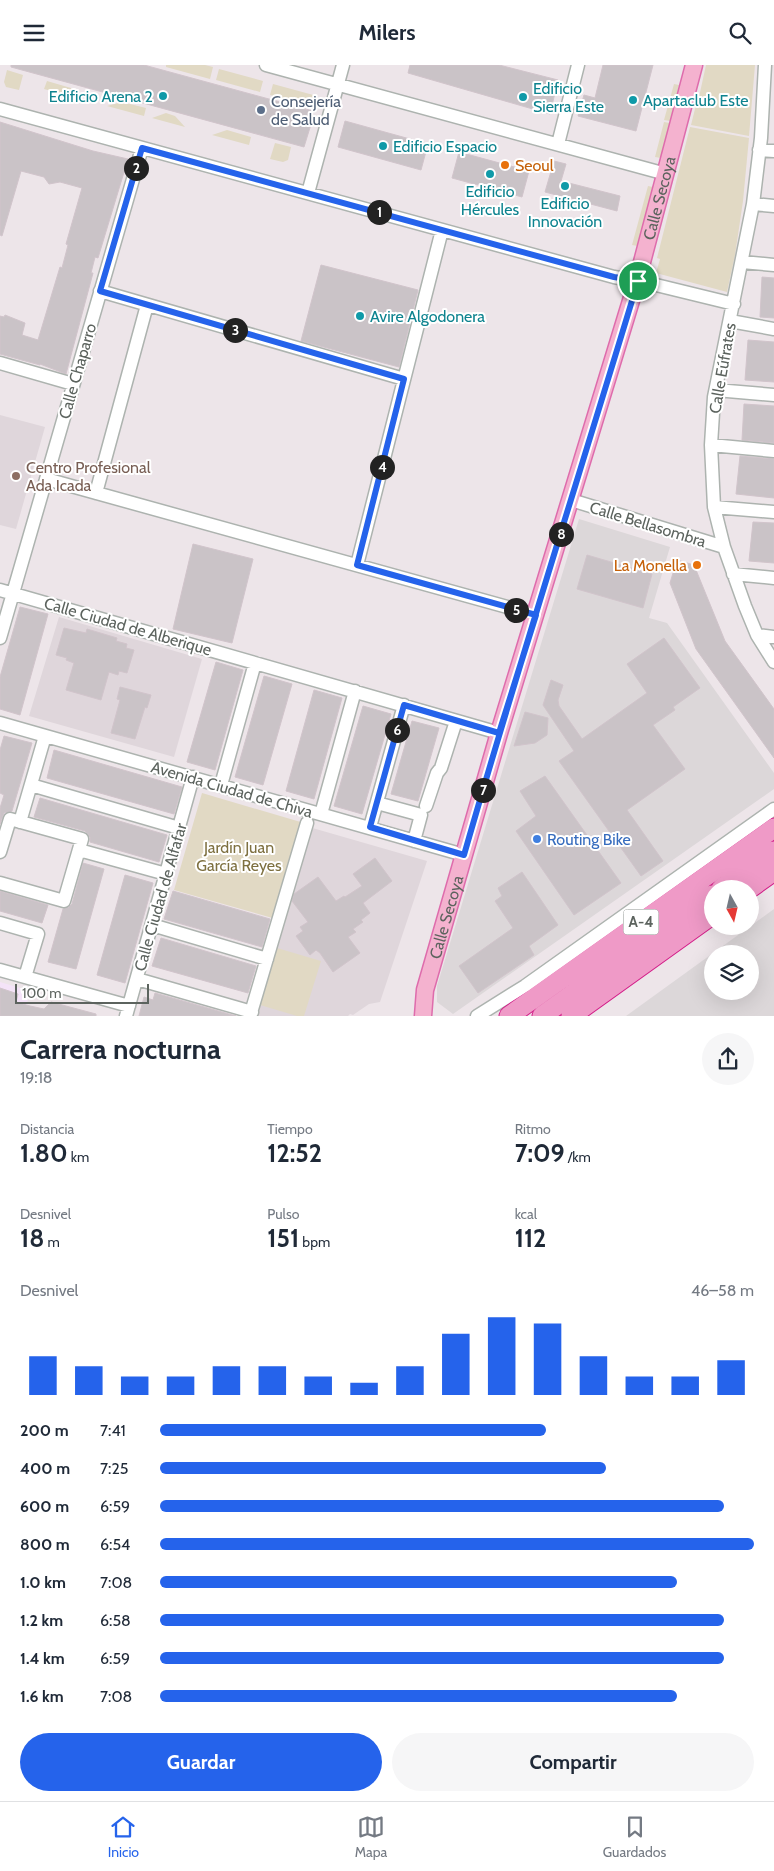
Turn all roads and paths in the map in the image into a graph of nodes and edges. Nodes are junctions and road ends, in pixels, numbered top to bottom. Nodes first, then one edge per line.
1 (266, 65) edge
2 (343, 65) edge
3 (578, 65) edge
4 (694, 65) edge
5 (765, 65) edge
6 (338, 84) junction
7 (769, 89) edge
8 (0, 109) edge
9 (558, 144) junction
10 (142, 148) junction
11 (759, 150) junction
12 (774, 151) edge
13 (666, 174) junction
14 (308, 193) junction
15 (753, 204) junction
16 (774, 207) edge
17 (442, 230) junction
18 (742, 262) junction
19 (774, 265) edge
20 (638, 281) junction
21 (100, 291) junction
22 (734, 304) junction
23 (147, 305) junction
24 (730, 321) junction
25 (774, 329) edge
26 (0, 363) edge
27 (404, 379) junction
28 (73, 384) junction
29 (716, 390) junction
30 (774, 395) edge
31 (711, 445) junction
32 (774, 451) edge
33 (46, 479) junction
34 (96, 493) junction
35 (571, 500) junction
36 (714, 507) junction
37 (774, 513) edge
38 (724, 547) junction
39 (357, 565) junction
40 (733, 574) junction
41 (774, 578) edge
42 (0, 590) edge
43 (11, 599) junction
44 (536, 615) junction
45 (757, 635) junction
46 (774, 637) edge
47 (0, 638) edge
48 (774, 662) edge
49 (254, 668) junction
50 (353, 697) junction
51 (402, 711) junction
52 (456, 721) junction
53 (0, 723) edge
54 (499, 733) junction
55 (45, 736) junction
56 (193, 777) junction
57 (30, 785) junction
58 (221, 785) junction
59 (377, 803) junction
60 (426, 806) dead end
61 (774, 809) edge
62 (321, 814) junction
63 (20, 822) junction
64 (307, 823) dead end
65 (370, 827) junction
66 (179, 828) junction
67 (774, 828) edge
68 (414, 841) junction
69 (79, 850) junction
70 (774, 851) edge
71 (0, 852) edge
72 (464, 855) junction
73 (774, 871) edge
74 (166, 874) junction
75 (734, 880) edge
76 (759, 882) edge
77 (0, 883) edge
78 (704, 901) edge
79 (704, 921) edge
80 (0, 923) edge
81 (152, 925) junction
82 (267, 959) junction
83 (0, 970) edge
84 (25, 977) junction
85 (137, 979) junction
86 (422, 1009) edge
87 (128, 1011) edge
88 (251, 1014) edge
89 (477, 1016) edge
90 (509, 1016) edge
91 (542, 1016) edge
92 (571, 1016) edge

1 - 6 street
2 - 6 street
3 - 9 street
4 - 13 main road, Calle Secoya
5 - 7 street, Calle Eúfrates
6 - 9 street
6 - 14 street
7 - 11 street, Calle Eúfrates
8 - 10 street
9 - 13 street
10 - 14 street
10 - 21 street, Calle Chaparro
11 - 12 street
11 - 15 street, Calle Eúfrates
13 - 20 main road, Calle Secoya
14 - 17 street
15 - 16 street
15 - 18 street, Calle Eúfrates
17 - 20 street
17 - 27 street
18 - 19 street
18 - 22 street, Calle Eúfrates
20 - 22 street
20 - 35 main road, Calle Secoya
21 - 23 street
21 - 28 street, Calle Chaparro
22 - 24 street, Calle Eúfrates
23 - 27 street
23 - 34 street
24 - 25 street
24 - 29 street, Calle Eúfrates
26 - 28 street
27 - 39 street
28 - 33 street, Calle Chaparro
29 - 30 street
29 - 31 street, Calle Eúfrates
31 - 32 street
31 - 36 street, Calle Eúfrates
33 - 34 street
33 - 43 street, Calle Chaparro
34 - 39 street
35 - 38 street, Calle Bellasombra
35 - 44 main road, Calle Secoya
36 - 37 street
36 - 38 street, Calle Eúfrates
38 - 40 street, Calle Eúfrates
39 - 44 street
40 - 41 street
40 - 45 street, Calle Eúfrates
42 - 43 street, Calle Ciudad de Alberique
43 - 47 street, Calle Chaparro
43 - 49 street, Calle Ciudad de Alberique
44 - 54 main road, Calle Secoya
45 - 46 street
45 - 48 street, Calle Eúfrates
49 - 50 street, Calle Ciudad de Alberique
49 - 58 street
50 - 51 street, Calle Ciudad de Alberique
50 - 62 street
51 - 52 street, Calle Ciudad de Alberique
51 - 59 street
52 - 54 street, Calle Ciudad de Alberique
52 - 60 street
53 - 55 street, Avenida Ciudad de Chiva
54 - 72 main road, Calle Secoya
55 - 56 street, Avenida Ciudad de Chiva
55 - 57 street
56 - 58 street, Avenida Ciudad de Chiva
56 - 66 street, Calle Ciudad de Alfafar
57 - 63 street
57 - 66 street
58 - 62 street, Avenida Ciudad de Chiva
59 - 65 street
59 - 68 street
61 - 89 street
62 - 65 street, Avenida Ciudad de Chiva
63 - 69 street
63 - 71 street
64 - 82 street
65 - 68 street, Avenida Ciudad de Chiva
66 - 74 street, Calle Ciudad de Alfafar
67 - 90 highway, A-4
68 - 72 street, Avenida Ciudad de Chiva
69 - 74 street
69 - 77 street
70 - 75 highway
72 - 86 main road, Calle Secoya
73 - 76 highway
74 - 81 street, Calle Ciudad de Alfafar
78 - 91 highway, A-4
79 - 92 highway
80 - 84 street
81 - 82 street
81 - 85 street, Calle Ciudad de Alfafar
82 - 88 street
83 - 84 street
84 - 87 street
85 - 87 street, Calle Ciudad de Alfafar
85 - 88 street

